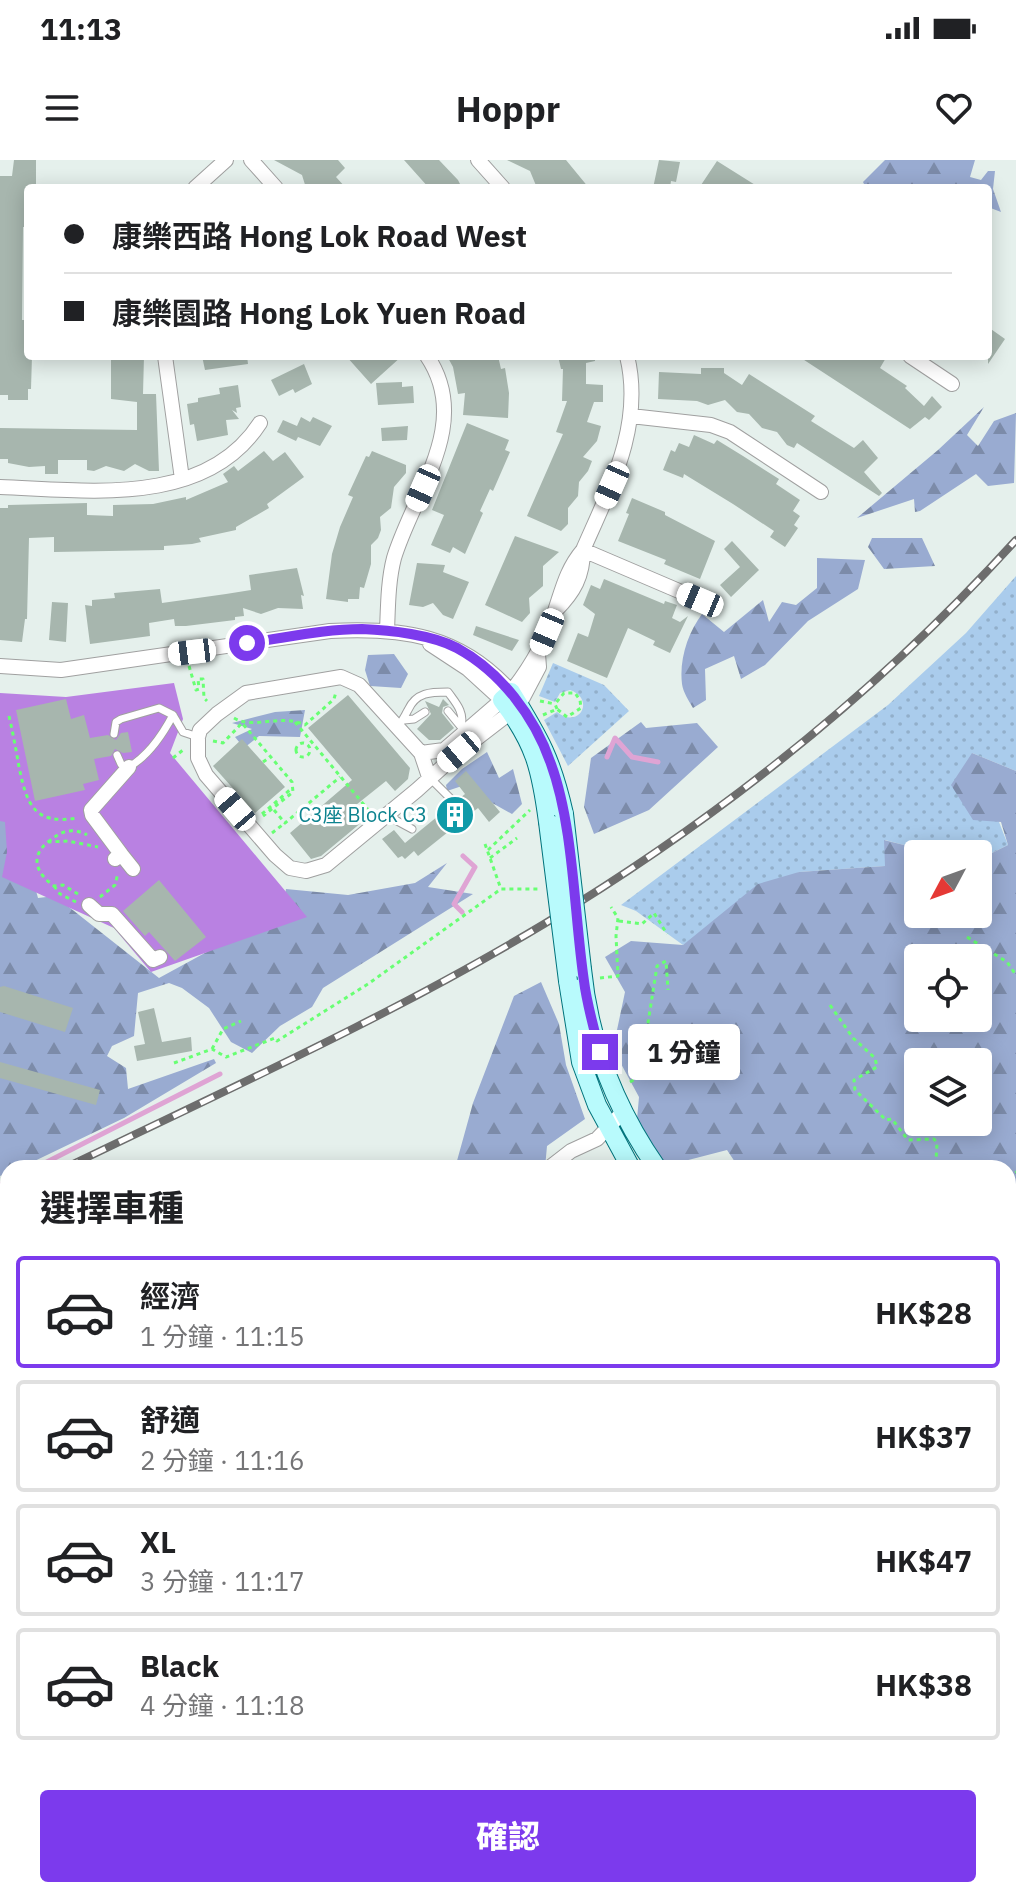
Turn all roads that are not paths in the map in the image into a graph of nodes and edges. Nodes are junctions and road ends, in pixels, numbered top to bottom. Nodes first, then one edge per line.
1 (226, 160) edge
2 (251, 160) edge
3 (478, 160) edge
4 (199, 184) edge
5 (272, 184) edge
6 (499, 184) edge
7 (166, 360) edge
8 (429, 360) edge
9 (628, 360) edge
10 (916, 360) edge
11 (952, 384) dead end
12 (631, 416) junction
13 (260, 423) dead end
14 (182, 479) junction
15 (0, 487) edge
16 (821, 492) dead end
17 (583, 550) junction
18 (700, 600) dead end
19 (387, 631) junction
20 (0, 666) edge
21 (511, 702) junction
22 (448, 711) dead end
23 (425, 712) dead end
24 (173, 715) junction
25 (400, 724) junction
26 (463, 729) junction
27 (114, 734) dead end
28 (206, 739) junction
29 (421, 753) junction
30 (117, 755) dead end
31 (129, 767) junction
32 (429, 777) junction
33 (450, 798) dead end
34 (381, 818) junction
35 (412, 829) dead end
36 (133, 869) dead end
37 (87, 901) road end
38 (160, 957) dead end
39 (582, 976) junction
40 (622, 1113) junction
41 (609, 1129) junction
42 (559, 1160) edge
43 (626, 1160) edge
44 (652, 1160) edge

1 - 4 street
2 - 5 street
3 - 6 street
7 - 14 street
8 - 19 street
9 - 12 street
10 - 11 street
12 - 16 street
12 - 17 street
13 - 14 street
14 - 15 street
17 - 18 street
17 - 21 street
19 - 20 street
19 - 21 street
21 - 26 street
21 - 32 street
21 - 39 street, bridge
22 - 26 lane
23 - 25 lane
24 - 27 lane
24 - 28 lane
24 - 31 lane
25 - 26 lane
25 - 28 street
25 - 29 street
26 - 29 street
28 - 34 street
29 - 32 street
30 - 31 lane
31 - 36 street
32 - 33 lane
32 - 34 street
34 - 35 lane
37 - 38 street
39 - 40 street
39 - 41 street
40 - 41 street
40 - 44 street
41 - 42 street
41 - 43 street

